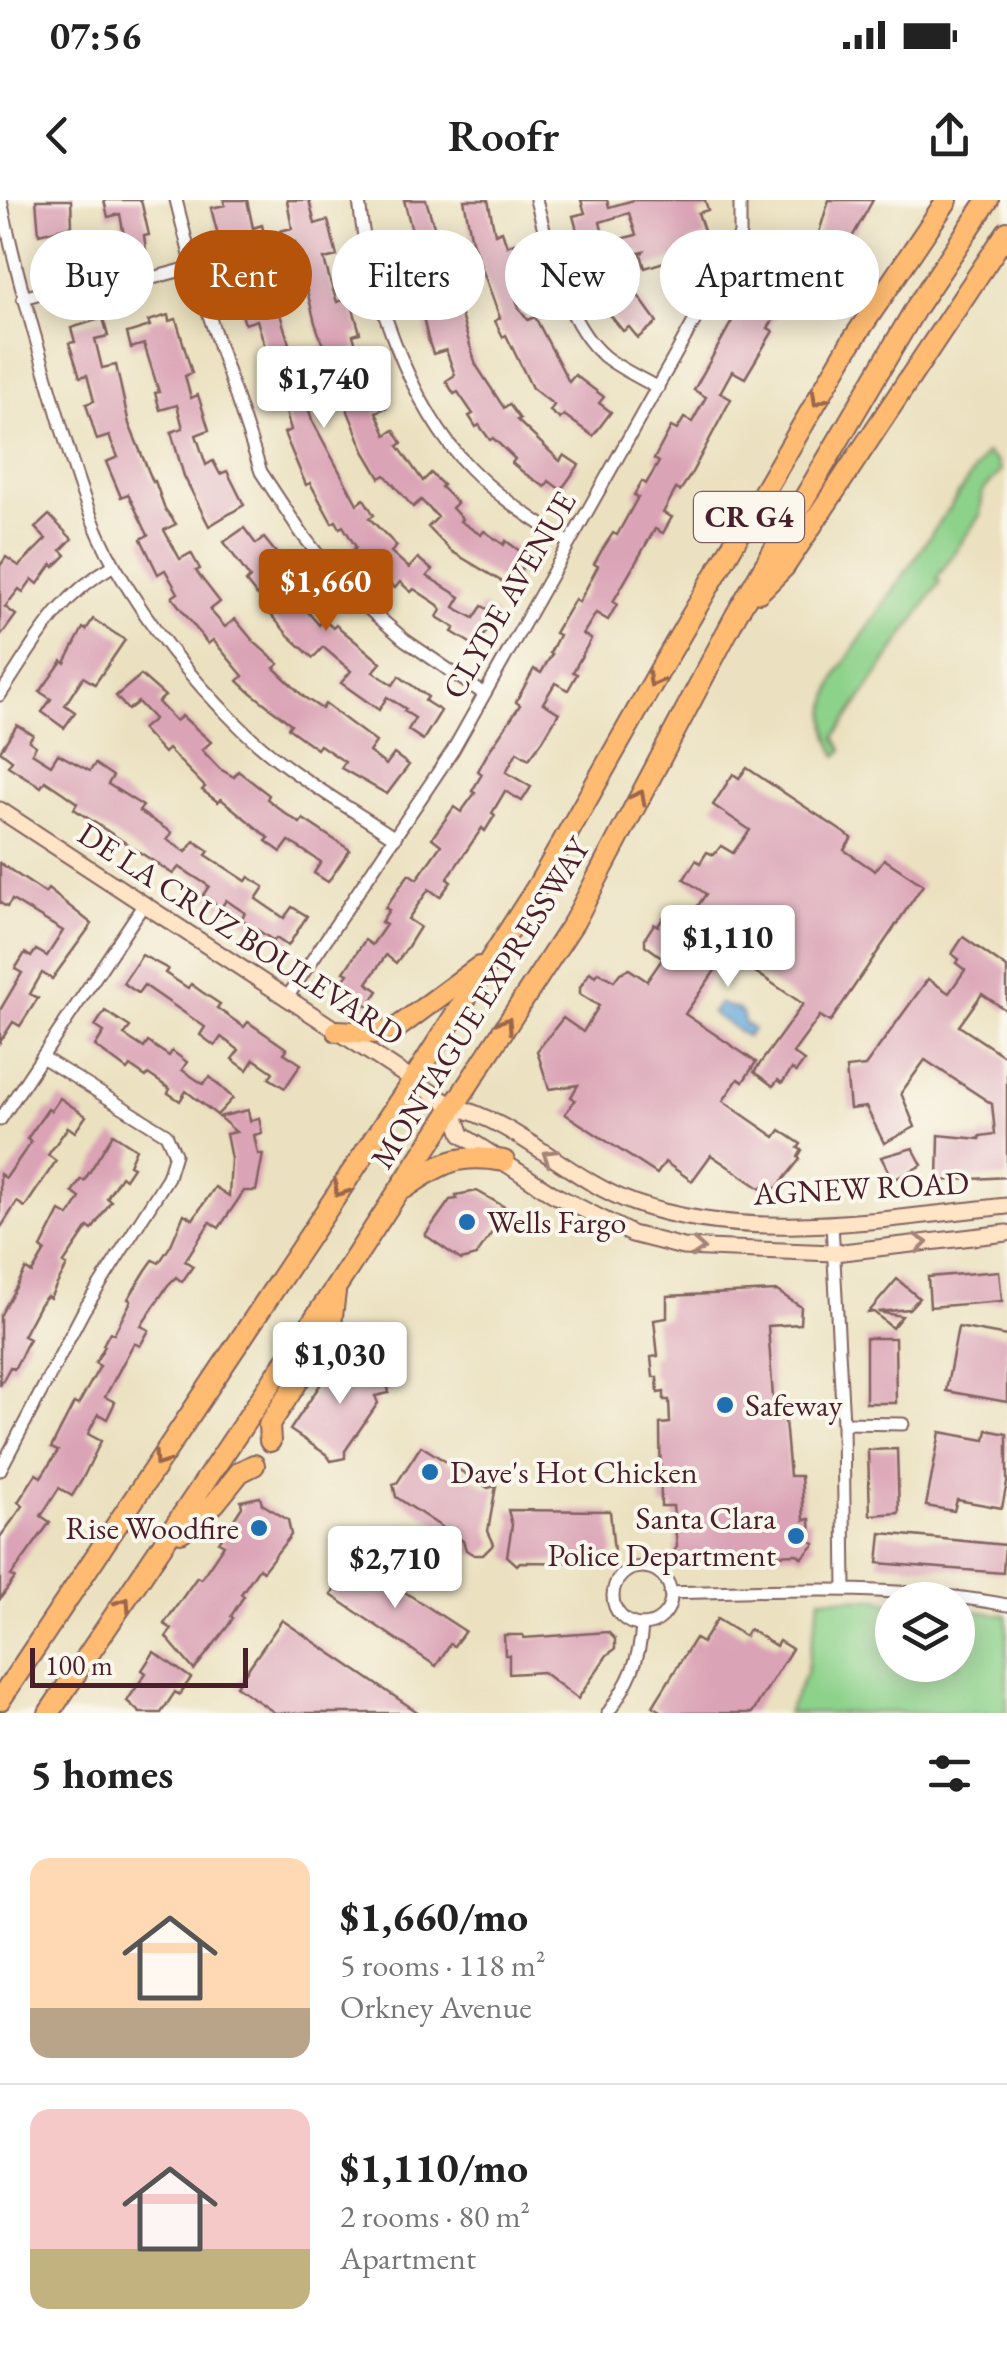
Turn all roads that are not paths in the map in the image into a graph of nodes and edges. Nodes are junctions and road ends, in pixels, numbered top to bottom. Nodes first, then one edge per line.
1 (1, 200) edge
2 (176, 200) edge
3 (358, 200) edge
4 (536, 200) edge
5 (740, 200) edge
6 (931, 200) edge
7 (947, 200) edge
8 (988, 200) edge
9 (183, 230) edge
10 (1007, 232) edge
11 (174, 272) edge
12 (23, 298) junction
13 (210, 320) edge
14 (850, 344) junction
15 (658, 388) junction
16 (569, 542) junction
17 (114, 565) junction
18 (736, 615) junction
19 (484, 694) junction
20 (0, 695) edge
21 (0, 810) edge
22 (395, 838) junction
23 (144, 904) junction
24 (492, 957) junction
25 (286, 998) junction
26 (337, 1030) junction
27 (42, 1057) junction
28 (414, 1079) junction
29 (452, 1106) junction
30 (0, 1120) edge
31 (504, 1161) junction
32 (396, 1195) junction
33 (1007, 1206) edge
34 (832, 1224) junction
35 (1007, 1233) edge
36 (834, 1252) junction
37 (336, 1287) junction
38 (843, 1423) junction
39 (903, 1424) dead end
40 (270, 1441) dead end
41 (254, 1465) dead end
42 (0, 1470) edge
43 (161, 1550) junction
44 (846, 1589) junction
45 (670, 1593) junction
46 (1007, 1605) edge
47 (642, 1625) junction
48 (0, 1700) edge
49 (49, 1713) edge
50 (608, 1713) edge

1 - 12 street
2 - 9 street
3 - 16 street
4 - 15 street
5 - 15 street, CLYDE AVENUE
6 - 14 highway
7 - 14 highway, MONTAGUE EXPRESSWAY / CR G4
8 - 18 highway, MONTAGUE EXPRESSWAY / CR G4
10 - 18 highway
11 - 12 street
12 - 17 street
13 - 19 street
14 -> 24 highway, MONTAGUE EXPRESSWAY / CR G4
15 - 16 street, CLYDE AVENUE
16 - 19 street, CLYDE AVENUE
17 - 20 street
17 - 22 street
29 -> 18 highway, MONTAGUE EXPRESSWAY / CR G4
19 - 22 street, CLYDE AVENUE
21 - 23 main road, DE LA CRUZ BOULEVARD
22 - 25 street, CLYDE AVENUE
23 - 25 main road, DE LA CRUZ BOULEVARD
23 - 27 street
24 - 26 highway
24 - 28 highway, MONTAGUE EXPRESSWAY / CR G4
25 - 26 main road, DE LA CRUZ BOULEVARD
26 - 28 main road, DE LA CRUZ BOULEVARD
27 - 30 street
27 - 42 street
28 - 29 main road, DE LA CRUZ BOULEVARD
28 -> 48 highway, MONTAGUE EXPRESSWAY / CR G4
29 - 31 main road, AGNEW ROAD
29 - 32 highway, MONTAGUE EXPRESSWAY / CR G4
34 -> 29 main road, AGNEW ROAD
31 - 32 highway
31 -> 36 main road, AGNEW ROAD
32 - 37 highway, MONTAGUE EXPRESSWAY / CR G4
33 - 34 main road, AGNEW ROAD
34 - 36 street
36 -> 35 main road, AGNEW ROAD
36 - 38 street
37 - 40 highway
37 - 43 highway, MONTAGUE EXPRESSWAY / CR G4
38 - 39 street
38 - 44 street
41 - 43 highway
49 -> 43 highway, MONTAGUE EXPRESSWAY / CR G4
44 - 45 street
44 - 46 street
45 - 47 street
45 - 47 street
47 - 50 street

